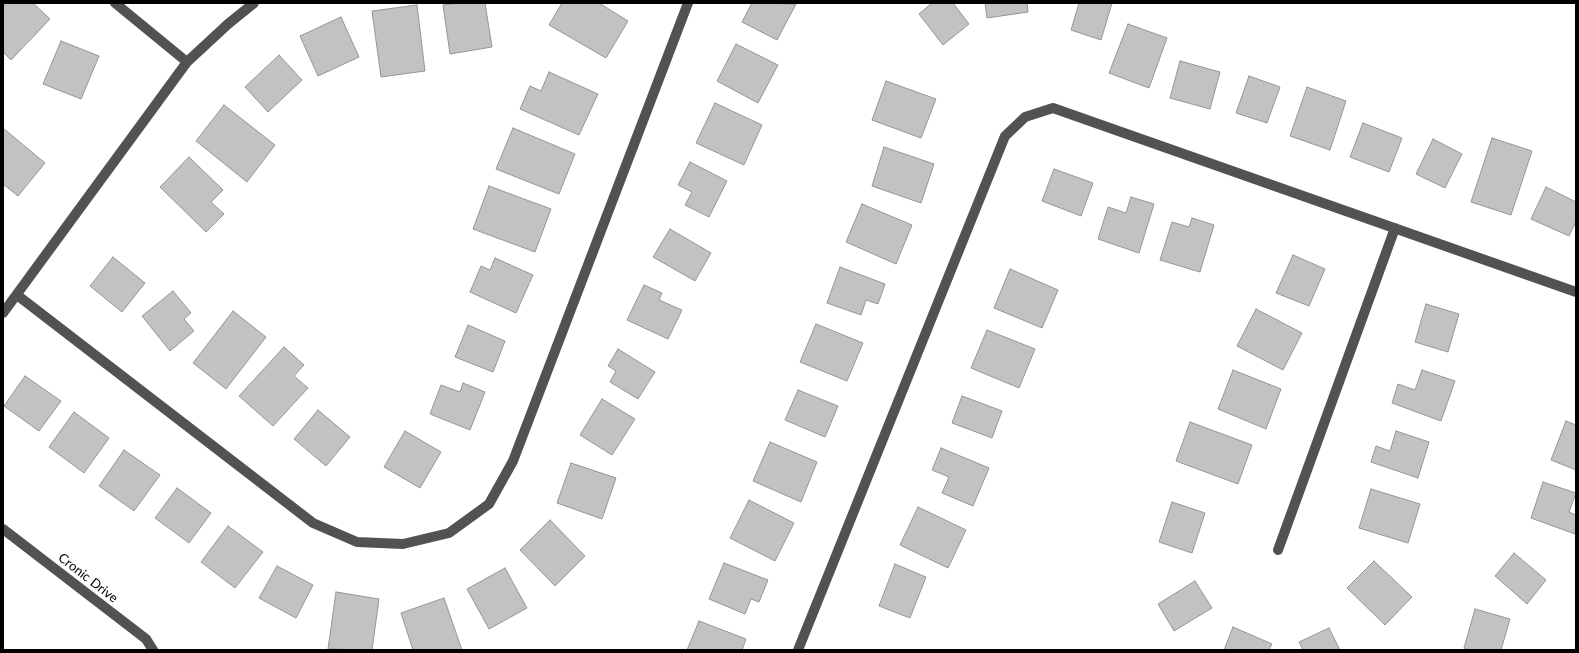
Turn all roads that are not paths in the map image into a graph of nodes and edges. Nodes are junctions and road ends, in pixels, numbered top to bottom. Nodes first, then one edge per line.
1 (115, 3) edge
2 (254, 3) edge
3 (688, 3) edge
4 (187, 62) junction
5 (1395, 228) junction
6 (1576, 292) edge
7 (17, 295) junction
8 (3, 313) edge
9 (3, 528) edge
10 (1278, 550) dead end
11 (153, 650) edge
12 (798, 650) edge

1 - 4 street
2 - 4 street
3 - 7 street
4 - 7 street
5 - 6 street
5 - 10 street
5 - 12 street
7 - 8 street
9 - 11 street, Cronic Drive

